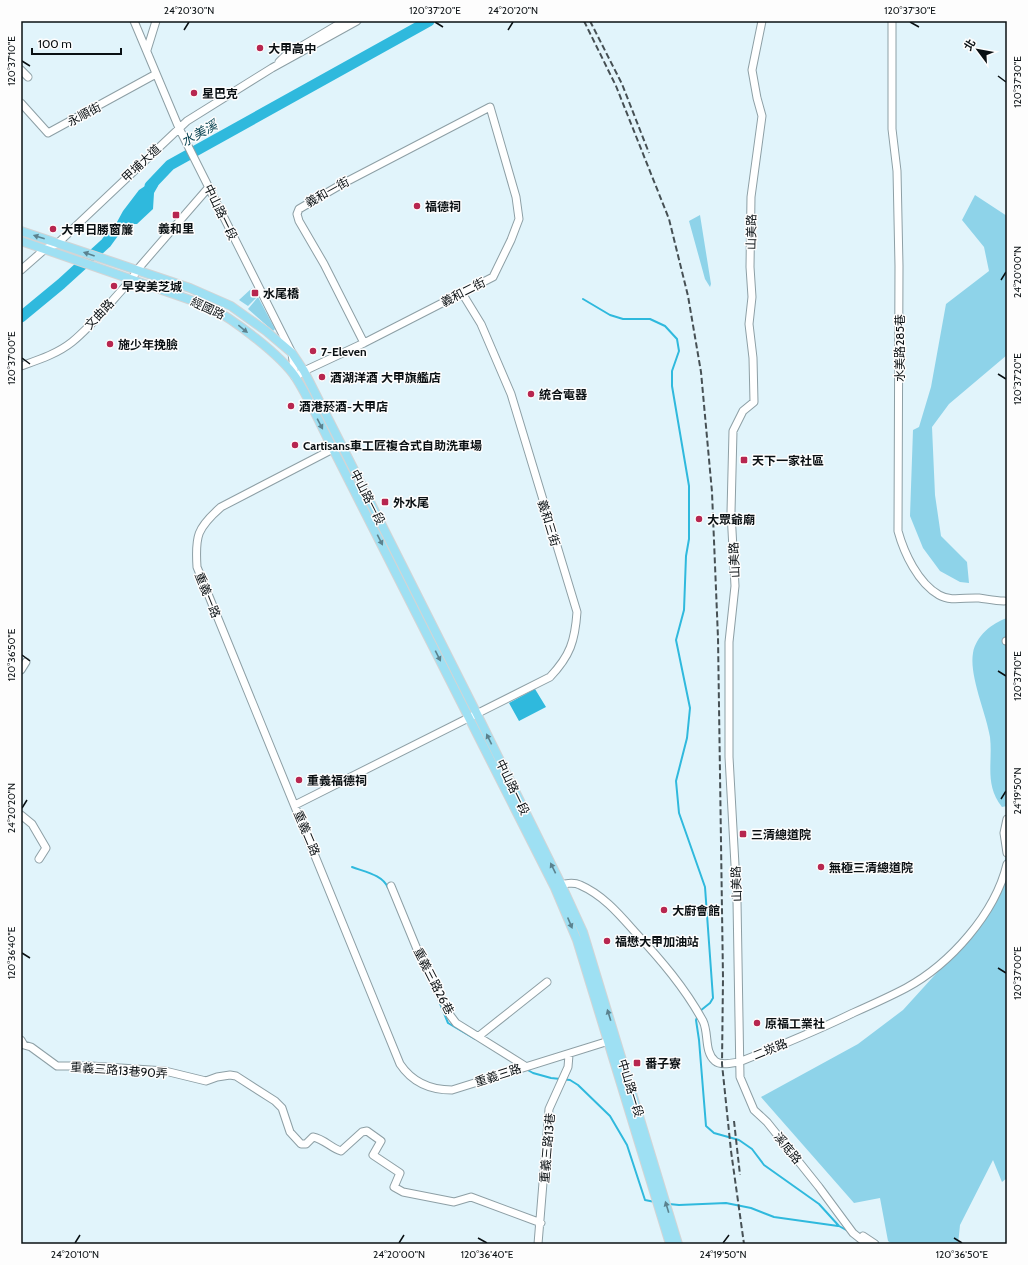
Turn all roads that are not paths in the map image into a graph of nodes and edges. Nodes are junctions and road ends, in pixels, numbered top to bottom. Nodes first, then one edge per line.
1 (134, 21) edge
2 (156, 21) edge
3 (344, 21) edge
4 (357, 21) edge
5 (762, 21) edge
6 (892, 21) edge
7 (147, 50) junction
8 (272, 68) junction
9 (21, 70) edge
10 (156, 74) junction
11 (28, 78) dead end
12 (21, 103) edge
13 (490, 107) joint
14 (179, 128) junction
15 (209, 187) junction
16 (21, 231) edge
17 (21, 241) edge
18 (58, 243) junction
19 (45, 249) junction
20 (21, 270) edge
21 (137, 270) junction
22 (132, 279) junction
23 (462, 293) junction
24 (364, 343) junction
25 (292, 353) junction
26 (21, 366) edge
27 (304, 371) junction
28 (295, 378) junction
29 (333, 449) junction
30 (1004, 601) dead end
31 (26, 662) dead end
32 (21, 670) edge
33 (477, 714) junction
34 (469, 718) junction
35 (294, 805) junction
36 (21, 815) edge
37 (1007, 819) edge
38 (1007, 853) edge
39 (39, 859) dead end
40 (1007, 864) edge
41 (391, 886) dead end
42 (558, 886) junction
43 (547, 982) dead end
44 (479, 1036) junction
45 (613, 1040) junction
46 (23, 1043) edge
47 (394, 1051) joint
48 (569, 1055) junction
49 (739, 1062) junction
50 (525, 1066) junction
51 (541, 1223) junction
52 (852, 1231) junction
53 (538, 1244) edge
54 (670, 1244) edge
55 (678, 1244) edge
56 (867, 1244) edge
57 (875, 1244) edge

1 - 7 street
2 - 7 street
3 - 8 street
4 - 8 street, 甲埔大道
5 - 49 street, 山美路
6 - 30 street, 水美路285巷
7 - 10 street
8 - 14 street, 甲埔大道
9 - 11 street
10 - 12 street, 永順街
10 - 14 street
13 - 23 street, 義和二街
13 - 24 street, 義和一街
14 - 15 street, 中山路一段
14 - 18 street, 甲埔大道
15 - 21 street, 文曲路
15 - 25 street, 中山路一段
18 -> 16 main road
17 - 19 main road
18 - 19 street, 甲埔大道
21 -> 18 main road, 經國路
19 - 20 street, 甲埔大道
19 - 22 main road, 經國路
21 - 22 street, 文曲路
21 - 25 main road, 經國路
22 - 26 street, 文曲路
22 -> 28 main road, 經國路
23 - 24 street, 義和二街
23 - 33 street, 義和三街
24 - 27 street, 義和二街
25 - 27 main road, 中山路一段
25 - 28 street, 中山路一段
27 - 28 street, 義和二街
27 - 33 main road, 中山路一段
28 -> 29 main road, 中山路一段
29 -> 34 main road, 中山路一段
29 - 35 street, 重義一路
31 - 32 street
33 - 34 street, 重義二路
42 -> 33 main road, 中山路一段
34 - 35 street, 重義二路
34 - 42 main road, 中山路一段
35 - 47 street, 重義二路
36 - 39 street
37 - 38 street
40 - 49 street, 二崁路
41 - 44 street, 重義三路26巷
42 - 45 main road, 中山路一段
42 - 49 street, 二崁路
43 - 44 street
44 - 50 street, 重義三路26巷
45 - 48 street, 重義三路
45 - 54 main road, 中山路一段
55 -> 45 main road, 中山路一段
46 - 51 street, 重義三路13巷90弄
47 - 50 street, 重義三路
48 - 50 street, 重義三路
48 - 51 street, 重義三路13巷
49 - 52 street, 溪底路
51 - 53 street, 重義三路13巷
52 - 56 street, 溪底路
52 - 57 street, 溪底路

